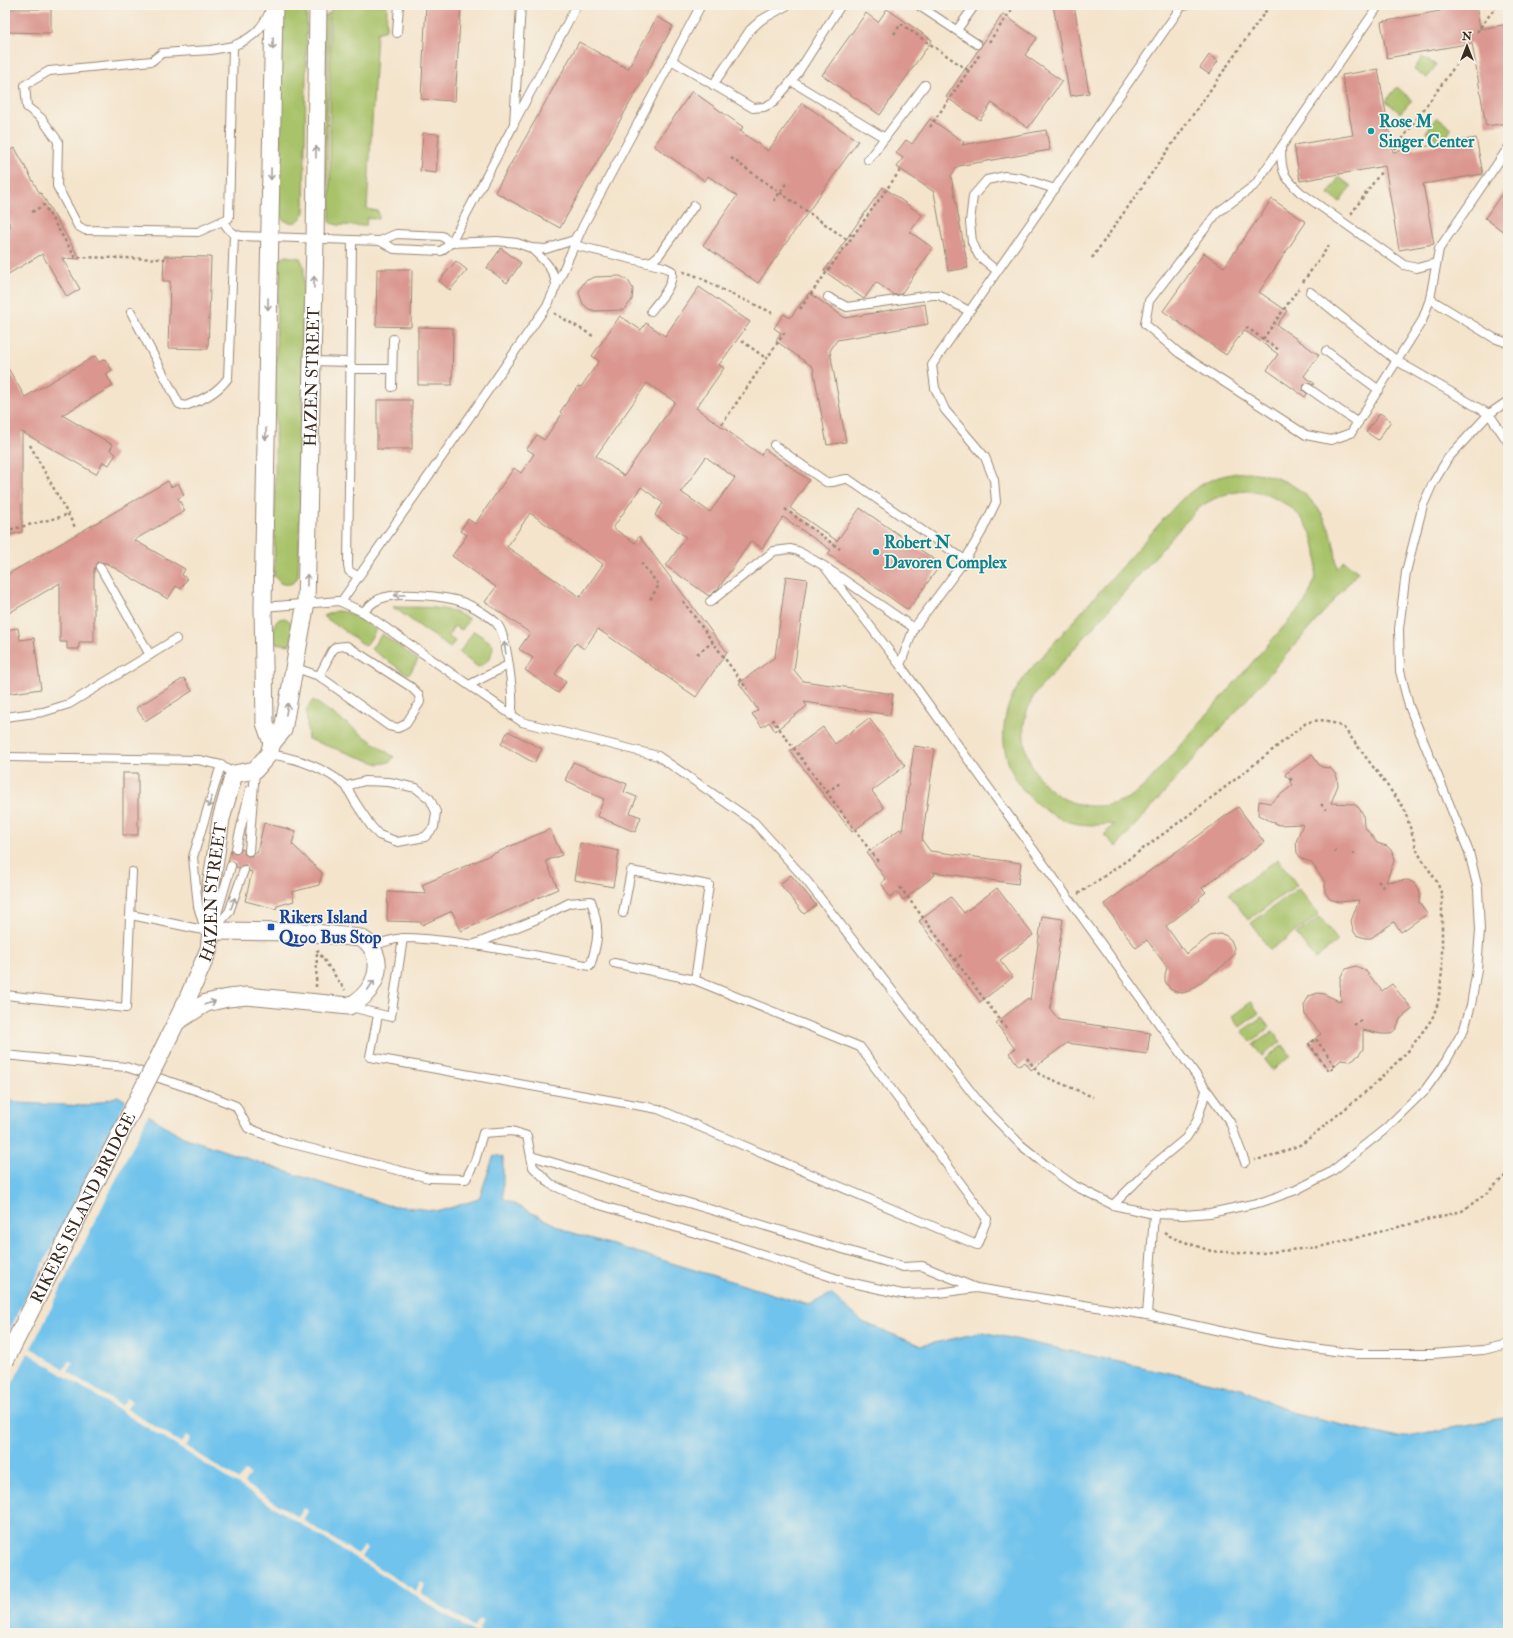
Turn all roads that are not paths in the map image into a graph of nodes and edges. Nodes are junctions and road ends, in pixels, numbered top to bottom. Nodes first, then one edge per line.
1 (273, 5) edge
2 (318, 5) edge
3 (399, 5) edge
4 (521, 5) edge
5 (577, 5) edge
6 (701, 5) edge
7 (788, 5) edge
8 (841, 5) edge
9 (918, 5) edge
10 (975, 5) edge
11 (1187, 5) edge
12 (1379, 5) edge
13 (957, 30) junction
14 (397, 33) dead end
15 (977, 44) dead end
16 (233, 46) junction
17 (671, 60) junction
18 (791, 81) junction
19 (713, 85) junction
20 (925, 86) dead end
21 (514, 124) junction
22 (885, 138) junction
23 (1281, 148) junction
24 (1508, 148) edge
25 (868, 160) dead end
26 (1054, 188) junction
27 (694, 206) dead end
28 (223, 221) junction
29 (583, 226) junction
30 (234, 234) junction
31 (270, 237) junction
32 (315, 238) junction
33 (352, 240) junction
34 (380, 241) junction
35 (451, 243) junction
36 (574, 245) junction
37 (531, 248) junction
38 (642, 262) junction
39 (1436, 263) junction
40 (997, 271) junction
41 (556, 284) junction
42 (1310, 292) dead end
43 (828, 297) dead end
44 (1430, 300) junction
45 (651, 311) dead end
46 (969, 311) junction
47 (131, 312) dead end
48 (392, 339) dead end
49 (1508, 343) edge
50 (1326, 351) dead end
51 (312, 361) junction
52 (1397, 361) junction
53 (350, 366) junction
54 (392, 369) junction
55 (392, 387) dead end
56 (1308, 388) dead end
57 (1378, 390) junction
58 (1508, 401) edge
59 (1489, 414) junction
60 (1358, 423) junction
61 (1508, 442) edge
62 (774, 444) dead end
63 (965, 560) junction
64 (824, 566) junction
65 (100, 567) dead end
66 (359, 577) junction
67 (306, 602) junction
68 (341, 602) junction
69 (710, 602) dead end
70 (263, 607) junction
71 (363, 612) junction
72 (914, 628) junction
73 (176, 639) dead end
74 (150, 655) junction
75 (508, 665) junction
76 (900, 665) junction
77 (296, 668) junction
78 (319, 676) junction
79 (469, 685) junction
80 (511, 715) junction
81 (5, 717) edge
82 (270, 748) junction
83 (5, 757) edge
84 (227, 770) junction
85 (255, 770) junction
86 (346, 786) junction
87 (236, 848) dead end
88 (250, 851) dead end
89 (231, 866) dead end
90 (244, 870) dead end
91 (132, 872) dead end
92 (623, 913) dead end
93 (131, 916) junction
94 (208, 931) junction
95 (402, 938) junction
96 (473, 945) junction
97 (372, 947) junction
98 (614, 963) dead end
99 (695, 980) junction
100 (5, 995) edge
101 (349, 1006) junction
102 (378, 1014) junction
103 (176, 1022) junction
104 (5, 1055) edge
105 (160, 1055) joint
106 (1206, 1091) junction
107 (531, 1156) junction
108 (1245, 1162) road end
109 (1112, 1205) junction
110 (1154, 1214) junction
111 (976, 1288) junction
112 (1147, 1315) junction
113 (1508, 1344) edge
114 (5, 1360) edge

1 - 16 lane
1 -> 31 street
32 -> 2 street, HAZEN STREET
3 - 14 lane
4 - 21 lane
5 - 21 lane
6 - 17 lane
7 - 19 lane
8 - 18 lane
9 - 13 lane
10 - 13 lane
11 - 26 lane
12 - 23 lane
13 - 15 lane
16 - 28 lane
16 - 28 lane
17 - 19 lane
17 - 29 lane
18 - 19 lane
18 - 22 lane
20 - 22 lane
21 - 35 lane
22 - 25 lane
23 - 39 lane
23 - 60 lane
24 - 39 lane
26 - 40 lane
26 - 40 lane
27 - 38 lane
28 - 30 lane
29 - 36 lane
29 - 37 lane
30 - 31 lane
30 - 47 lane
31 - 32 lane
31 -> 70 street
32 - 33 lane
51 -> 32 street, HAZEN STREET
33 - 34 lane
33 - 53 lane
34 - 35 lane
34 - 35 lane
35 - 37 lane
36 - 38 lane
36 - 41 lane
37 - 41 lane
38 - 45 lane
39 - 44 lane
40 - 46 lane
41 - 66 lane
42 - 52 lane
43 - 46 lane
44 - 49 lane
44 - 52 lane
46 - 63 lane
48 - 54 lane
50 - 57 lane
51 - 53 lane
67 -> 51 street, HAZEN STREET
52 - 57 lane
52 - 59 lane
53 - 54 lane
53 - 66 lane
54 - 55 lane
56 - 60 lane
57 - 60 lane
58 - 59 lane
59 - 61 lane
59 - 110 lane
62 - 63 lane
63 - 72 lane
64 - 69 lane
64 - 72 lane
64 - 76 lane
65 - 74 lane
66 - 68 lane
67 - 68 lane
67 - 70 lane
67 - 77 street, HAZEN STREET
68 - 71 lane
70 - 82 street
75 -> 71 lane
71 - 79 lane
72 - 76 lane
73 - 74 lane
74 - 81 lane
75 - 79 lane
75 - 80 lane
76 - 106 lane
77 - 78 lane
82 -> 77 street, HAZEN STREET
78 - 78 lane
79 - 80 lane
80 - 109 lane
82 - 85 street, HAZEN STREET
82 - 86 lane
83 - 84 lane
84 - 85 street
84 - 94 street, HAZEN STREET
85 - 87 lane
85 - 88 lane
86 - 86 lane
89 - 94 lane
94 -> 90 lane
91 - 93 lane
92 - 99 lane
93 - 94 lane
93 - 100 lane
94 - 97 street
94 - 103 street, HAZEN STREET
95 - 96 lane
95 - 97 lane
95 - 102 lane
96 - 96 lane
101 -> 97 street
98 - 99 lane
99 - 102 lane
101 - 102 lane
103 -> 101 street
103 - 105 street, HAZEN STREET
104 - 107 lane
105 - 114 street, RIKERS ISLAND BRIDGE, bridge
106 - 108 lane
106 - 109 lane
107 - 111 lane
107 - 111 lane
109 - 110 lane
110 - 112 lane
111 - 112 lane
112 - 113 lane

